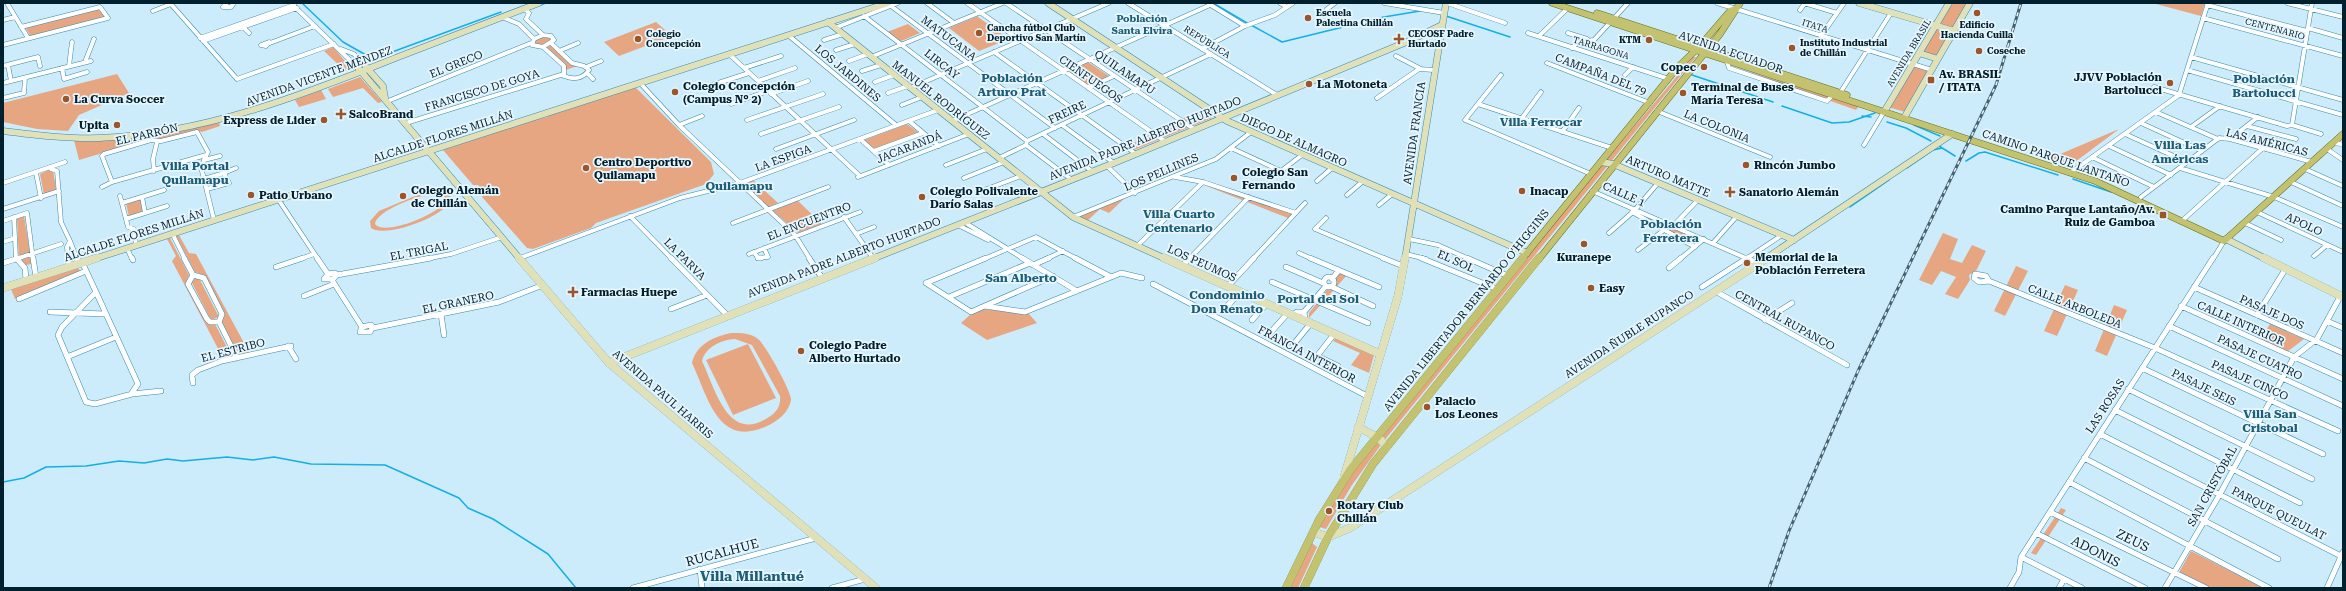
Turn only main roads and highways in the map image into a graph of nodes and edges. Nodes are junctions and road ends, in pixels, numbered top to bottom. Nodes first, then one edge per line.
1 (1552, 3) edge
2 (1740, 3) edge
3 (1568, 6) edge
4 (1735, 9) junction
5 (1697, 49) junction
6 (1705, 52) junction
7 (1885, 110) junction
8 (1905, 116) junction
9 (2343, 134) edge
10 (1593, 172) junction
11 (2072, 172) junction
12 (1605, 174) junction
13 (2225, 240) junction
14 (1453, 343) junction
15 (1464, 350) junction
16 (1286, 588) edge
17 (1304, 588) edge

1 - 3 main road, AVENIDA ECUADOR
2 - 4 main road, AVENIDA LIBERTADOR BERNARDO O'HIGGINS
3 - 5 main road, AVENIDA ECUADOR
4 - 5 main road, AVENIDA LIBERTADOR BERNARDO O'HIGGINS
4 - 6 main road, AVENIDA LIBERTADOR BERNARDO O'HIGGINS
5 - 6 main road, AVENIDA ECUADOR
5 - 10 main road, AVENIDA LIBERTADOR BERNARDO O'HIGGINS
6 - 7 main road, AVENIDA ECUADOR
6 - 7 main road, AVENIDA ECUADOR
6 - 12 main road, AVENIDA LIBERTADOR BERNARDO O'HIGGINS
7 - 8 main road, AVENIDA ECUADOR
8 - 11 main road, CAMINO PARQUE LANTAÑO
8 - 11 main road, CAMINO PARQUE LANTAÑO
9 - 13 main road
10 - 12 main road
10 - 14 main road, AVENIDA LIBERTADOR BERNARDO O'HIGGINS
11 - 13 main road, CAMINO PARQUE LANTAÑO
11 - 13 main road, CAMINO PARQUE LANTAÑO
12 - 15 main road, AVENIDA LIBERTADOR BERNARDO O'HIGGINS
14 - 15 main road
14 - 16 main road, AVENIDA LIBERTADOR BERNARDO O'HIGGINS
15 - 17 main road, AVENIDA LIBERTADOR BERNARDO O'HIGGINS

